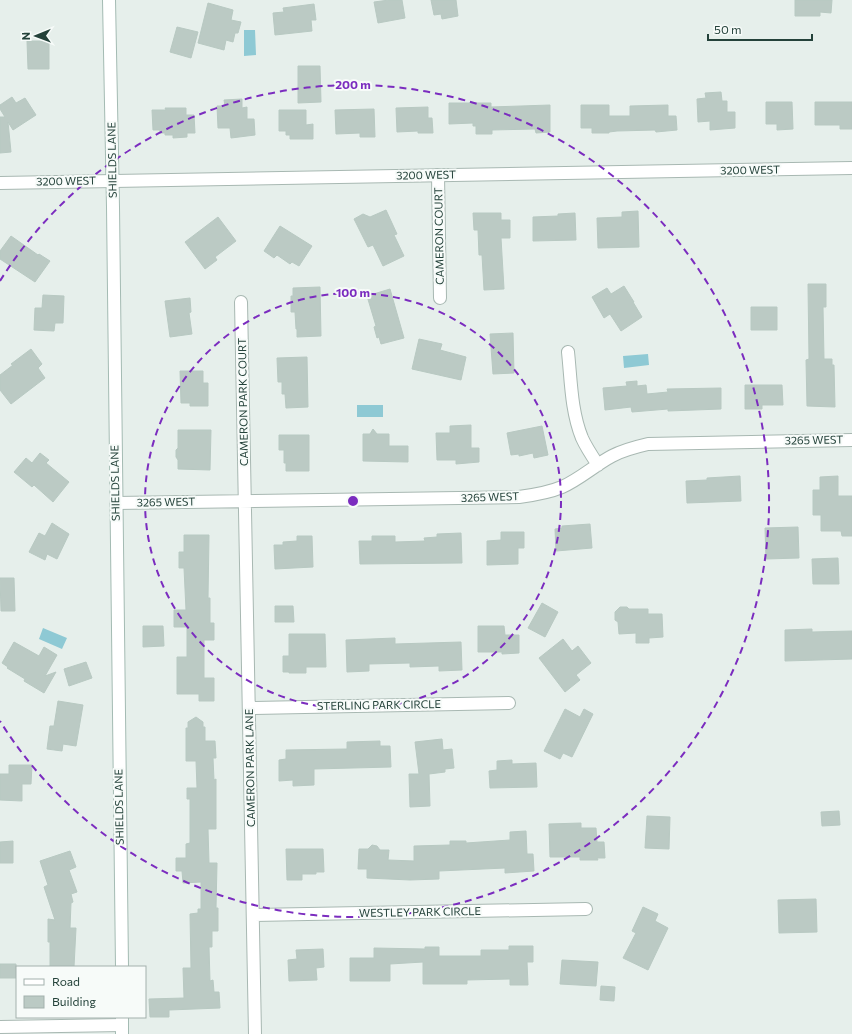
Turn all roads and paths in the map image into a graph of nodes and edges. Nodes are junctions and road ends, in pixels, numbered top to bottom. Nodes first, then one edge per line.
1 (109, 0) edge
2 (852, 168) edge
3 (438, 175) junction
4 (112, 180) junction
5 (0, 183) edge
6 (440, 298) dead end
7 (241, 302) dead end
8 (568, 352) dead end
9 (852, 440) edge
10 (598, 465) junction
11 (245, 502) junction
12 (116, 503) junction
13 (509, 702) dead end
14 (249, 708) junction
15 (586, 909) dead end
16 (253, 915) junction
17 (122, 966) edge
18 (122, 1026) edge
19 (0, 1027) edge
20 (255, 1034) edge

1 - 4 street, SHIELDS LANE
2 - 3 street, 3200 WEST
3 - 4 street, 3200 WEST
3 - 6 street, CAMERON COURT
4 - 5 street, 3200 WEST
4 - 12 street, SHIELDS LANE
7 - 11 street, CAMERON PARK COURT
8 - 10 street
9 - 10 street, 3265 WEST
10 - 11 street, 3265 WEST
11 - 12 street, 3265 WEST
11 - 14 street, CAMERON PARK LANE
12 - 17 street, SHIELDS LANE
13 - 14 street, STERLING PARK CIRCLE
14 - 16 street, CAMERON PARK LANE
15 - 16 street, WESTLEY PARK CIRCLE
16 - 20 street, CAMERON PARK LANE
18 - 19 street

